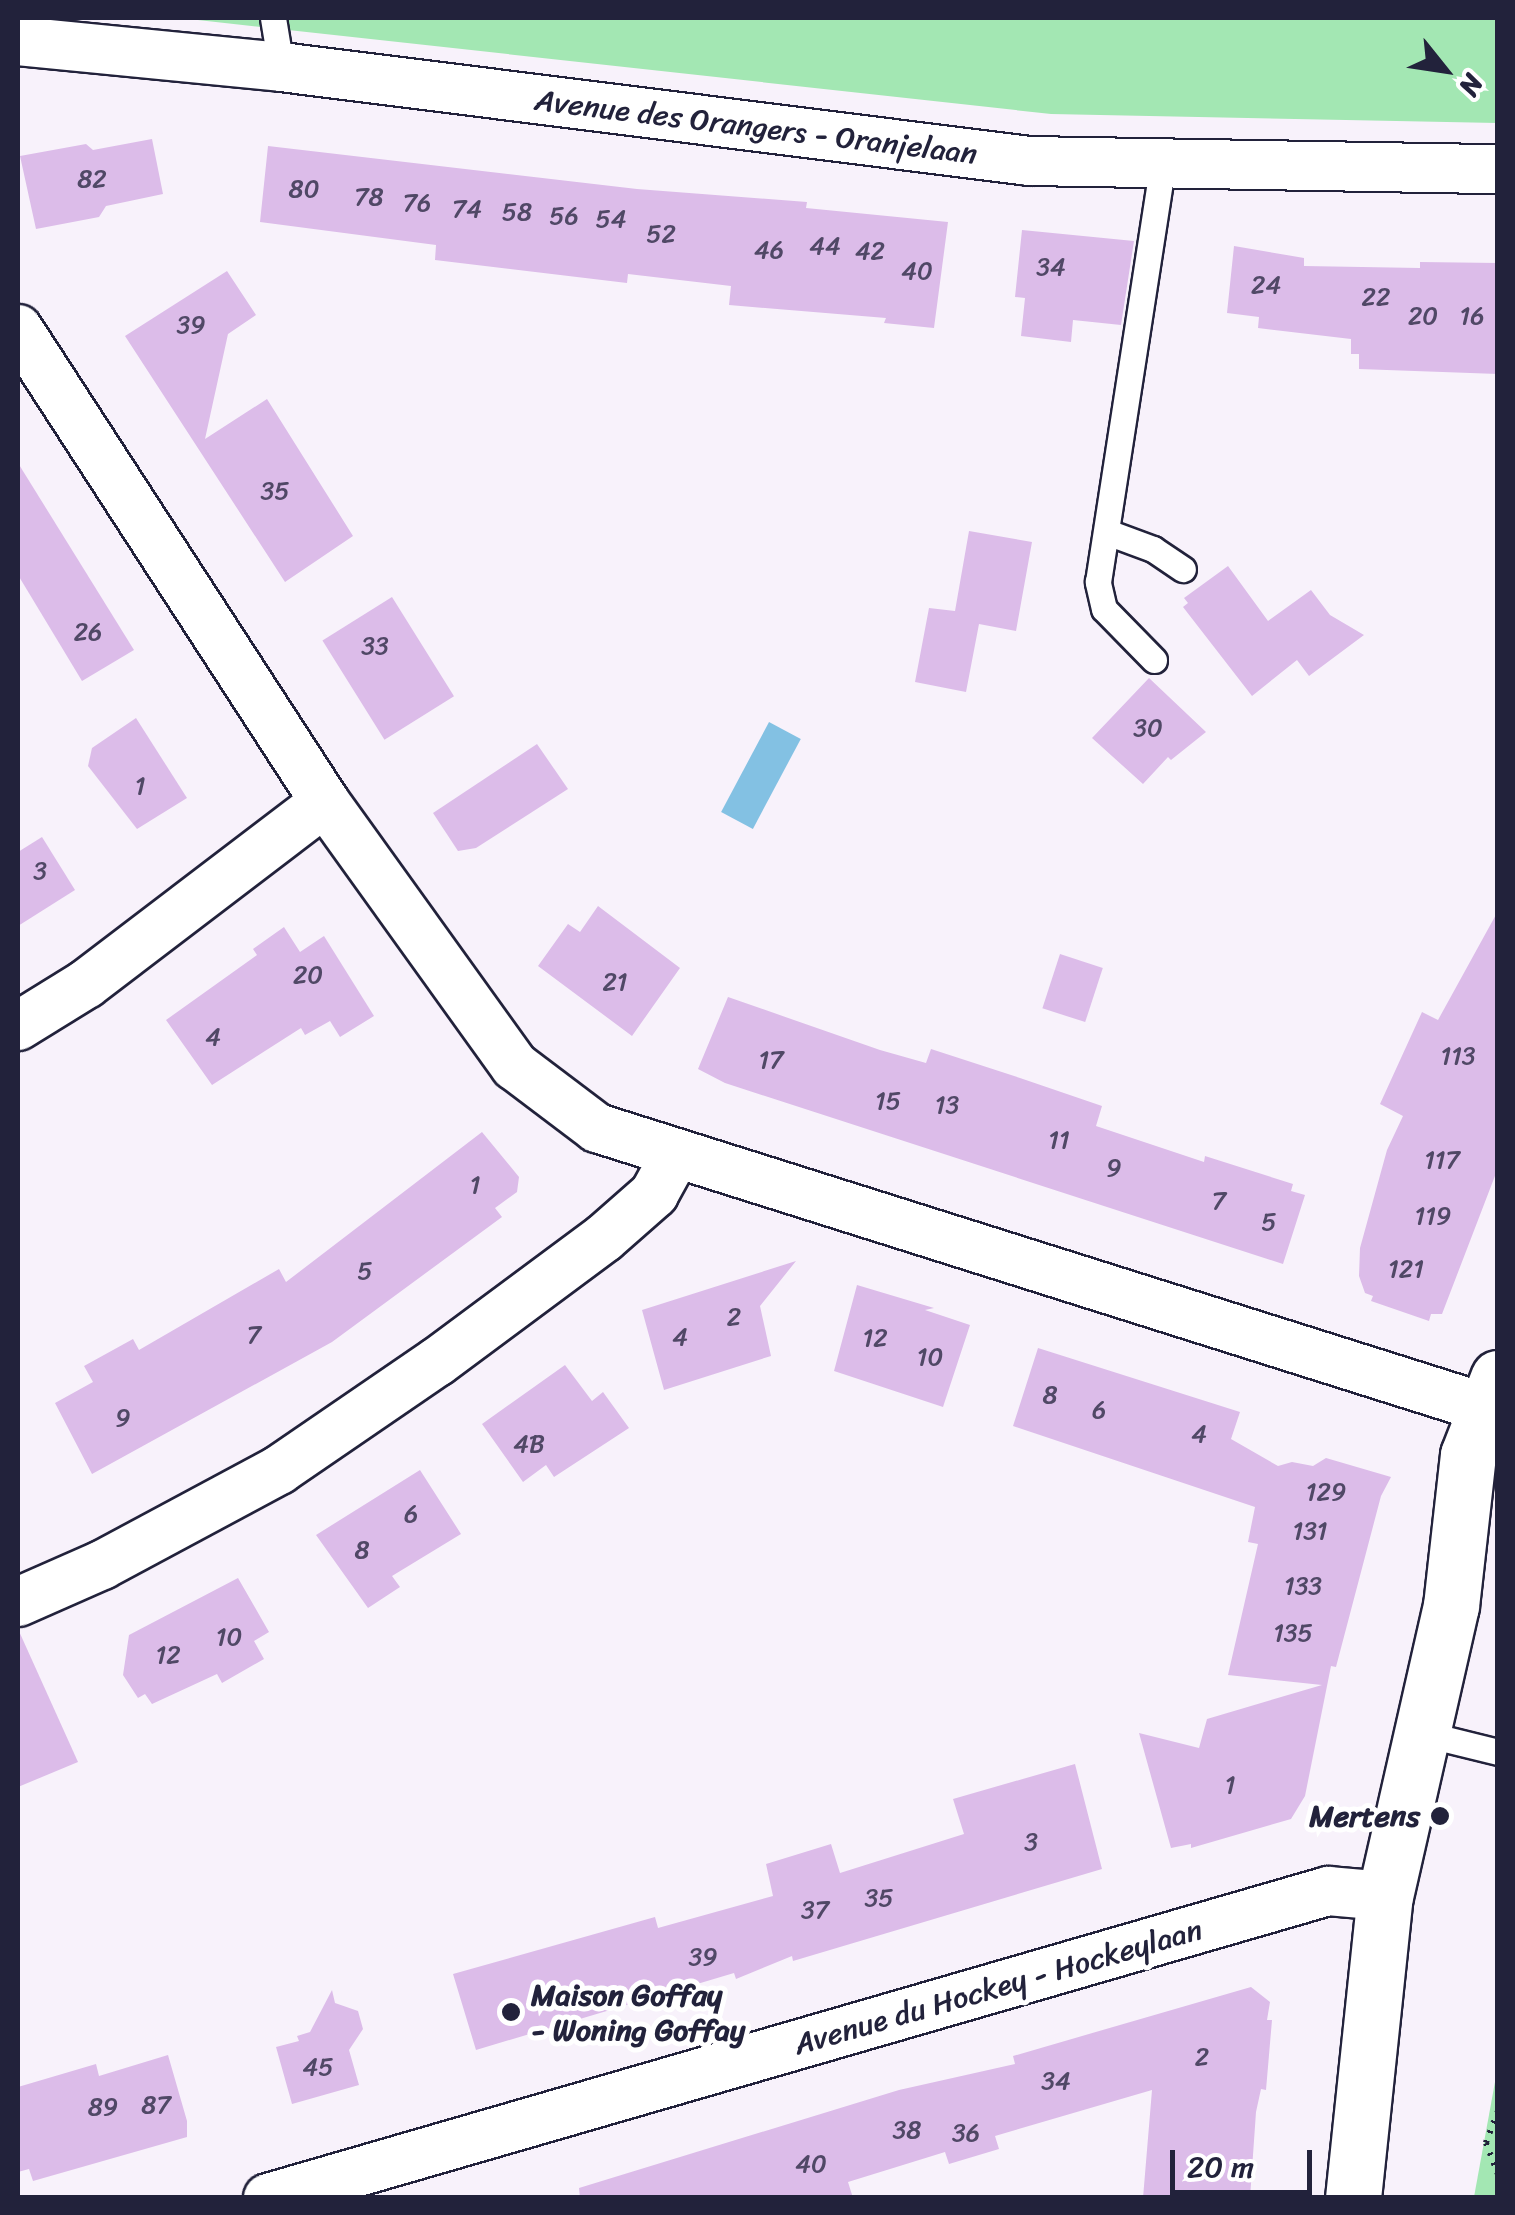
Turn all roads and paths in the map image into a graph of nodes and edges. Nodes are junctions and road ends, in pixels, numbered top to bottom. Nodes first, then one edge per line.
1 (273, 18) edge
2 (18, 41) edge
3 (281, 67) junction
4 (1163, 163) junction
5 (1498, 168) edge
6 (18, 329) edge
7 (1107, 532) junction
8 (1184, 569) dead end
9 (1154, 660) dead end
10 (325, 802) junction
11 (18, 1026) edge
12 (676, 1154) junction
13 (1493, 1400) edge
14 (1498, 1507) edge
15 (18, 1602) edge
16 (1451, 1606) junction
17 (1421, 1733) junction
18 (1498, 1752) edge
19 (1385, 1896) junction
20 (1498, 2111) edge
21 (1498, 2176) edge
22 (268, 2198) edge
23 (1353, 2198) edge

1 - 3 lane
2 - 3 street, Avenue des Orangers - Oranjelaan
3 - 4 street, Avenue des Orangers - Oranjelaan
4 - 5 street, Avenue des Orangers - Oranjelaan
4 - 7 lane
6 - 10 street
7 - 8 lane
7 - 9 lane
10 - 11 street
10 - 12 street
12 - 13 street
12 - 15 street
13 - 16 street
14 - 16 street
16 - 17 street
17 - 18 lane
17 - 19 street
19 - 22 street, Avenue du Hockey - Hockeylaan
19 - 23 street
20 - 21 path

